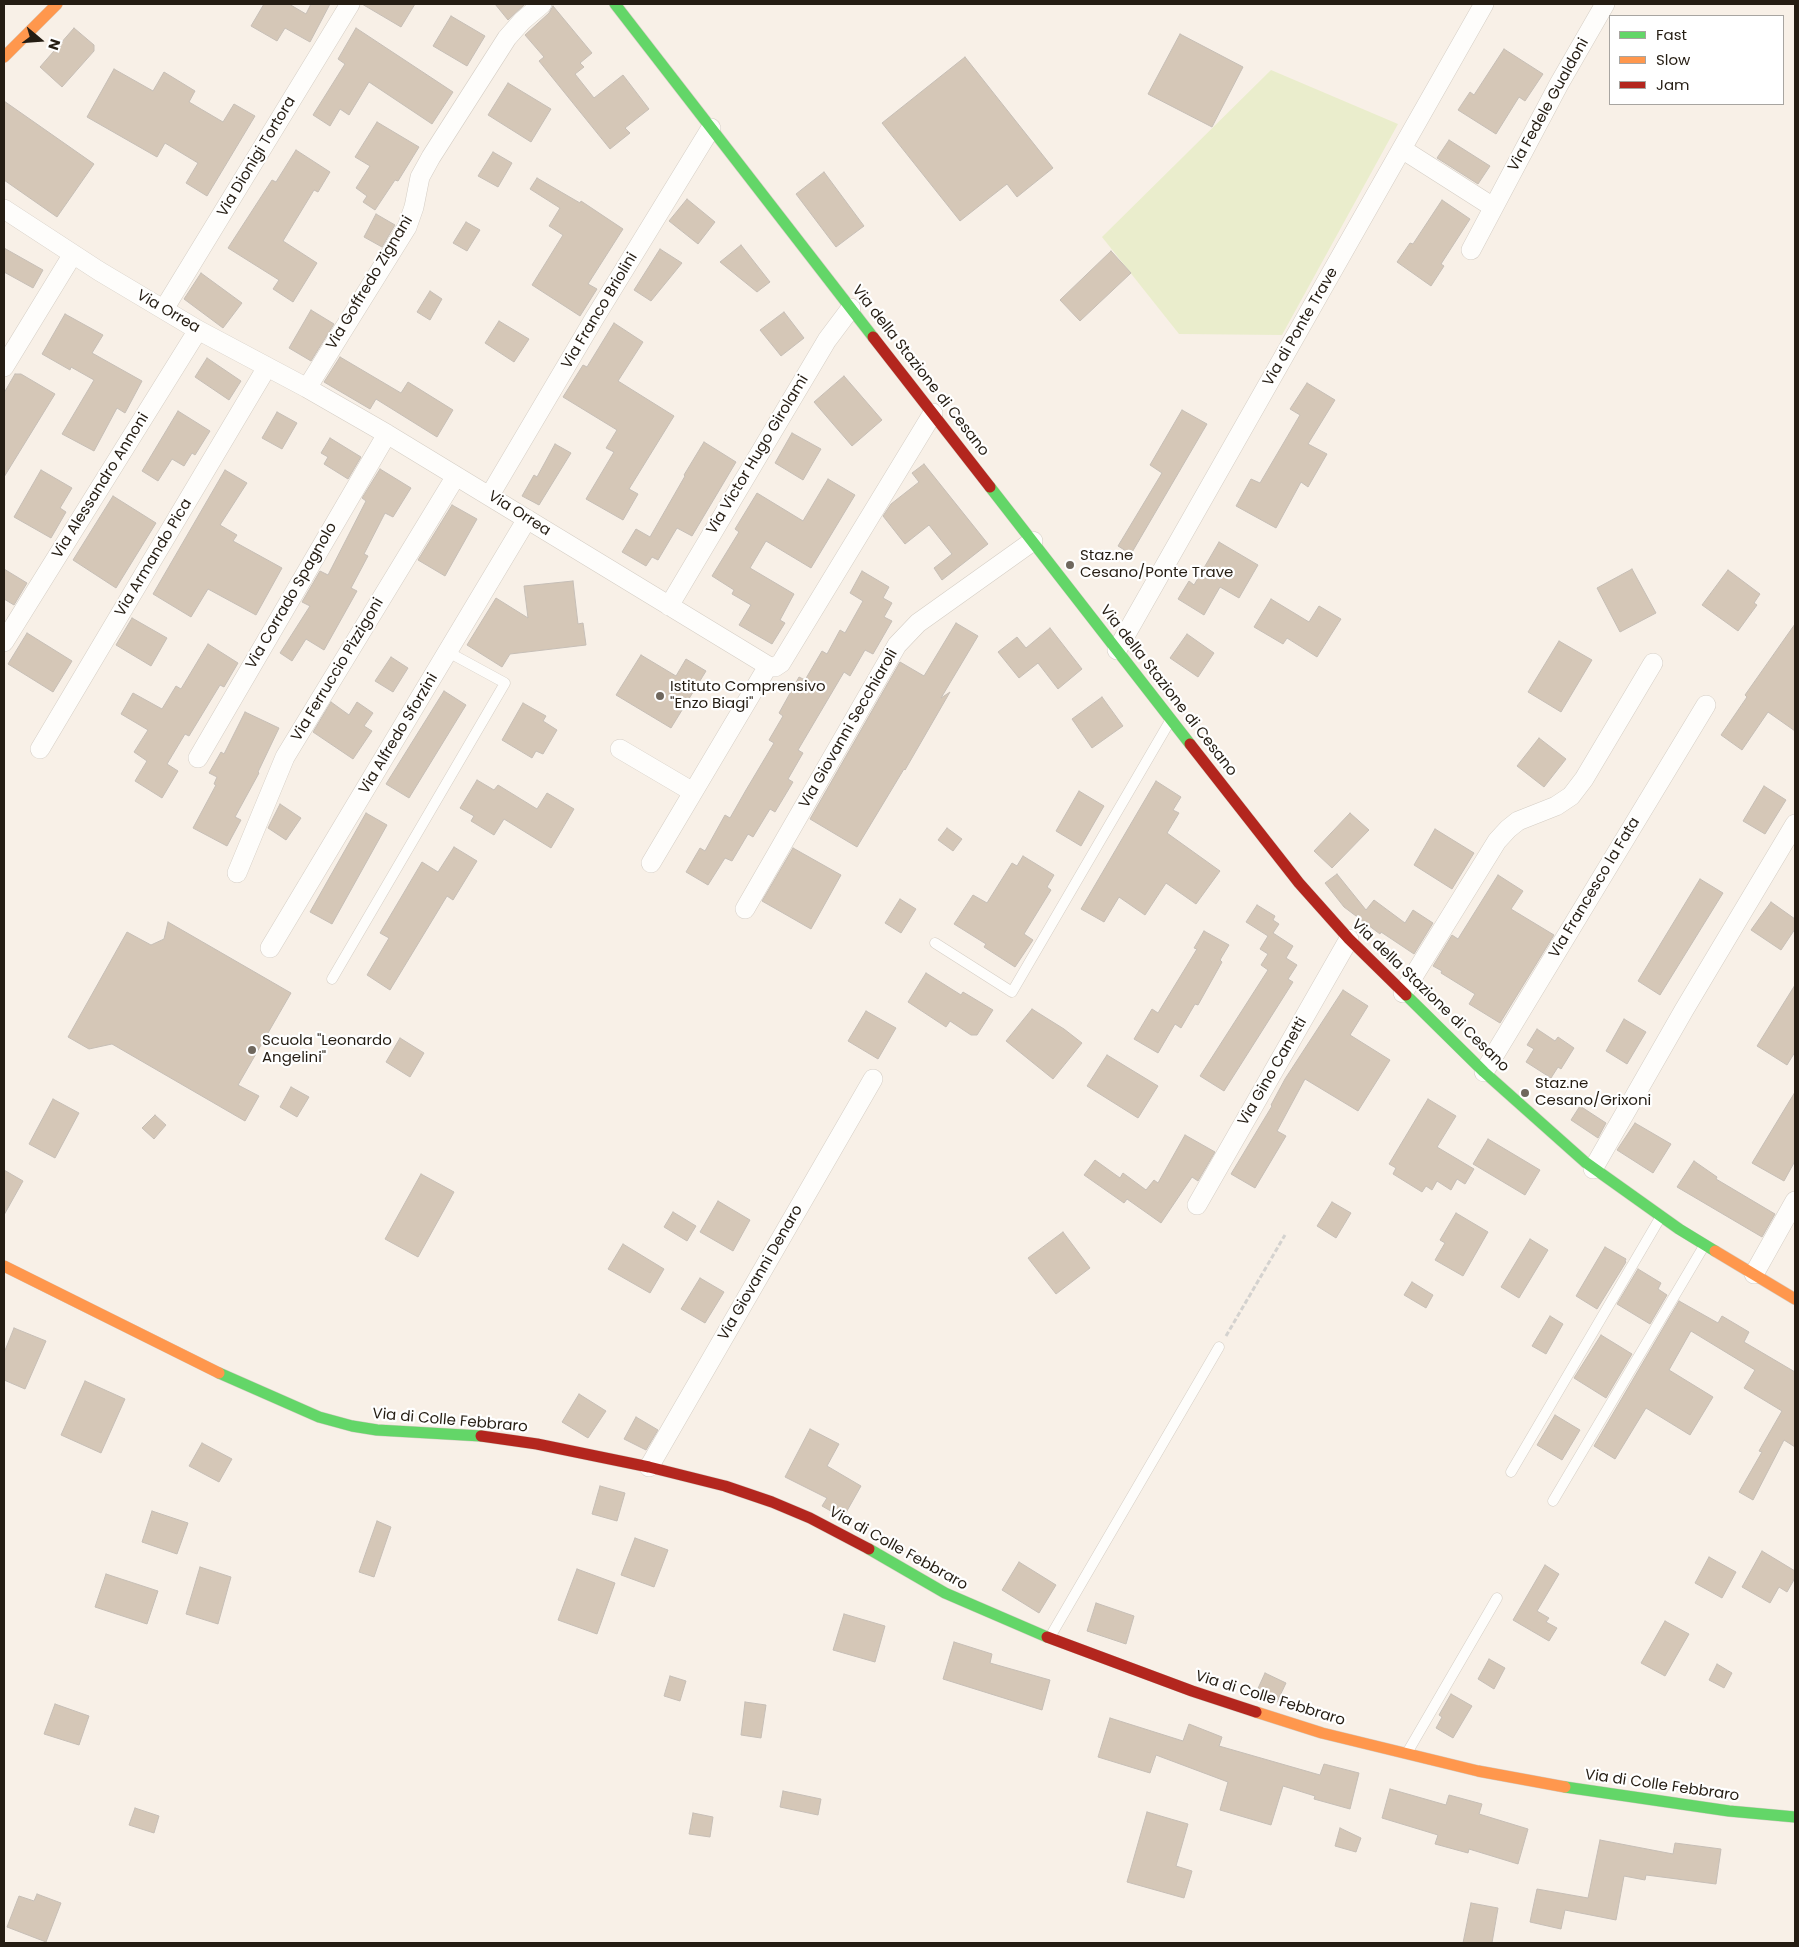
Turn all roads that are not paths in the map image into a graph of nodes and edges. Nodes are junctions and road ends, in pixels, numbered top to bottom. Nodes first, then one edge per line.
1 (57, 4) edge
2 (350, 4) edge
3 (542, 4) edge
4 (614, 4) edge
5 (1484, 4) edge
6 (1605, 4) edge
7 (4, 57) edge
8 (711, 128) junction
9 (1402, 149) junction
10 (1493, 207) junction
11 (4, 209) edge
12 (1471, 250) dead end
13 (73, 254) junction
14 (851, 308) junction
15 (164, 309) junction
16 (198, 330) junction
17 (4, 367) edge
18 (267, 367) junction
19 (308, 388) junction
20 (933, 413) junction
21 (387, 434) junction
22 (456, 476) junction
23 (490, 495) junction
24 (527, 519) junction
25 (1033, 541) junction
26 (668, 606) junction
27 (4, 642) edge
28 (1117, 650) junction
29 (448, 652) junction
30 (1653, 663) dead end
31 (768, 666) junction
32 (1706, 705) dead end
33 (1171, 720) junction
34 (40, 749) dead end
35 (620, 749) dead end
36 (198, 758) dead end
37 (693, 792) junction
38 (1795, 824) edge
39 (651, 863) dead end
40 (237, 873) dead end
41 (746, 909) dead end
42 (1349, 939) junction
43 (935, 943) dead end
44 (270, 948) dead end
45 (332, 979) dead end
46 (1403, 993) junction
47 (1484, 1072) junction
48 (873, 1079) dead end
49 (1593, 1169) junction
50 (1795, 1201) edge
51 (1197, 1205) dead end
52 (1660, 1217) junction
53 (1704, 1245) junction
54 (4, 1266) edge
55 (1754, 1274) junction
56 (1795, 1299) edge
57 (1219, 1347) road end
58 (649, 1467) junction
59 (1512, 1472) dead end
60 (1553, 1501) dead end
61 (1497, 1598) dead end
62 (1049, 1638) junction
63 (1407, 1753) junction
64 (1795, 1817) edge

1 - 7 street
2 - 15 street, Via Dionigi Tortora
3 - 19 street, Via Goffredo Zignani
4 - 8 street, Via della Stazione di Cesano
5 - 9 street, Via di Ponte Trave
6 - 10 street, Via Fedele Gualdoni
8 - 14 street, Via della Stazione di Cesano
8 - 23 street, Via Franco Briolini
9 - 10 street
9 - 28 street, Via di Ponte Trave
10 - 12 street, Via Fedele Gualdoni
11 - 13 street, Via Orrea
13 - 15 street, Via Orrea
13 - 17 street
14 - 20 street, Via della Stazione di Cesano
14 - 26 street, Via Victor Hugo Girolami
15 - 16 street, Via Orrea
16 - 18 street, Via Orrea
16 - 27 street, Via Alessandro Annoni
18 - 19 street, Via Orrea
18 - 34 street, Via Armando Pica
19 - 21 street, Via Orrea
20 - 25 street, Via della Stazione di Cesano
20 - 31 street
21 - 22 street, Via Orrea
21 - 36 street, Via Corrado Spagnolo
22 - 23 street, Via Orrea
22 - 40 street, Via Ferruccio Pizzigoni
23 - 24 street, Via Orrea
24 - 26 street, Via Orrea
24 - 29 street, Via Alfredo Sforzini
25 - 28 street, Via della Stazione di Cesano
25 - 41 street, Via Giovanni Secchiaroli
26 - 31 street, Via Orrea
28 - 33 street, Via della Stazione di Cesano
29 - 44 street, Via Alfredo Sforzini
29 - 45 lane
30 - 46 street
31 - 37 street
32 - 47 street, Via Francesco la Fata
33 - 42 street, Via della Stazione di Cesano
33 - 43 lane
35 - 37 street
37 - 39 street
38 - 49 street
42 - 46 street, Via della Stazione di Cesano
42 - 51 street, Via Gino Canetti
46 - 47 street, Via della Stazione di Cesano
47 - 49 street, Via della Stazione di Cesano
48 - 58 street, Via Giovanni Denaro
49 - 52 street, Via della Stazione di Cesano
50 - 55 street
52 - 53 street, Via della Stazione di Cesano
52 - 59 lane
53 - 55 street, Via della Stazione di Cesano
53 - 60 lane
54 - 58 street, Via di Colle Febbraro
55 - 56 street, Via della Stazione di Cesano
57 - 62 lane
58 - 62 street, Via di Colle Febbraro
61 - 63 lane
62 - 63 street, Via di Colle Febbraro
63 - 64 street, Via di Colle Febbraro

